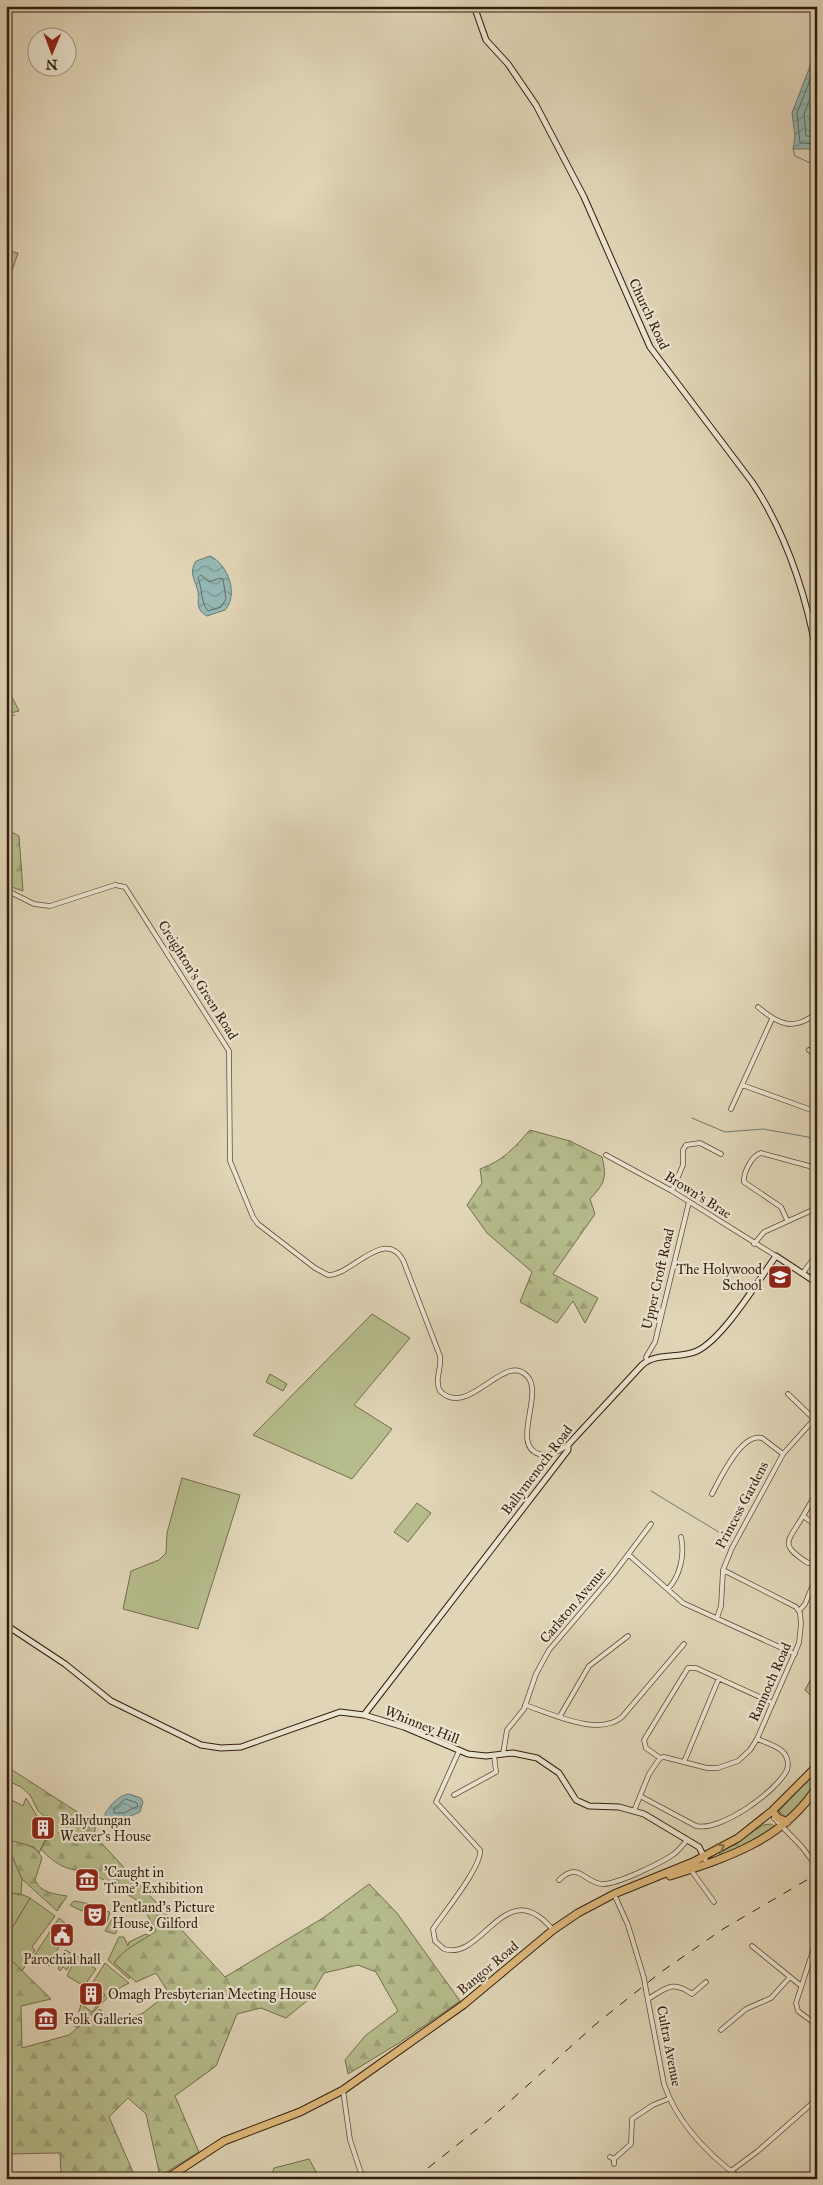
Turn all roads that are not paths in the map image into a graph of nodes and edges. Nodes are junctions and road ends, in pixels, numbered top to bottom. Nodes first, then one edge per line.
1 (474, 6) edge
2 (817, 655) edge
3 (6, 890) edge
4 (758, 1007) dead end
5 (817, 1013) edge
6 (772, 1019) junction
7 (809, 1050) dead end
8 (817, 1056) edge
9 (742, 1084) junction
10 (731, 1109) dead end
11 (817, 1112) edge
12 (721, 1154) dead end
13 (606, 1155) dead end
14 (817, 1171) edge
15 (672, 1191) junction
16 (689, 1202) junction
17 (817, 1208) edge
18 (787, 1220) junction
19 (754, 1244) junction
20 (776, 1256) junction
21 (817, 1259) edge
22 (802, 1273) junction
23 (817, 1283) edge
24 (647, 1361) junction
25 (788, 1394) dead end
26 (816, 1417) edge
27 (568, 1445) junction
28 (783, 1454) junction
29 (817, 1492) edge
30 (712, 1494) dead end
31 (803, 1516) junction
32 (651, 1524) dead end
33 (817, 1526) edge
34 (681, 1537) dead end
35 (629, 1555) junction
36 (812, 1562) dead end
37 (723, 1570) junction
38 (812, 1587) dead end
39 (668, 1589) junction
40 (799, 1611) junction
41 (716, 1618) junction
42 (6, 1625) edge
43 (628, 1636) dead end
44 (684, 1644) dead end
45 (795, 1654) junction
46 (719, 1678) junction
47 (773, 1703) junction
48 (525, 1705) junction
49 (364, 1715) junction
50 (560, 1716) junction
51 (757, 1739) junction
52 (459, 1751) junction
53 (503, 1754) junction
54 (494, 1755) junction
55 (660, 1758) junction
56 (684, 1762) junction
57 (817, 1766) edge
58 (817, 1787) edge
59 (454, 1795) dead end
60 (640, 1796) junction
61 (634, 1811) junction
62 (771, 1812) junction
63 (784, 1824) junction
64 (687, 1840) junction
65 (704, 1861) junction
66 (816, 1865) edge
67 (691, 1870) junction
68 (558, 1880) dead end
69 (645, 1882) junction
70 (614, 1894) junction
71 (714, 1902) dead end
72 (553, 1930) junction
73 (817, 1938) edge
74 (752, 1946) dead end
75 (790, 1978) junction
76 (706, 1982) dead end
77 (800, 1985) junction
78 (648, 1999) junction
79 (817, 2025) edge
80 (721, 2030) dead end
81 (343, 2090) junction
82 (668, 2099) junction
83 (817, 2099) edge
84 (613, 2160) dead end
85 (731, 2171) junction
86 (166, 2179) edge
87 (363, 2179) edge
88 (741, 2179) edge

1 - 2 street, Church Road
3 - 27 street, Creighton's Green Road
4 - 6 street
5 - 6 street
6 - 9 street
7 - 8 street
9 - 10 street
9 - 11 street
12 - 15 street
13 - 15 street, Brown's Brae
14 - 18 street
15 - 16 street, Brown's Brae
16 - 19 street, Brown's Brae
16 - 24 street, Upper Croft Road
17 - 18 street
18 - 19 street
19 - 20 street, Brown's Brae
20 - 22 street
20 - 24 street
21 - 22 street
22 - 23 street
24 - 27 street, Ballymenoch Road
25 - 26 street
26 - 28 street, Princess Gardens
27 - 49 street, Ballymenoch Road
28 - 30 street
28 - 37 street, Princess Gardens
29 - 31 street
31 - 33 street
31 - 36 street
32 - 35 street, Carlston Avenue
34 - 39 street
35 - 39 street
35 - 48 street, Carlston Avenue
37 - 40 street
37 - 41 street, Princess Gardens
38 - 40 street
39 - 41 street
40 - 45 street, Rannoch Road
41 - 45 street
42 - 49 street, Whinney Hill
43 - 50 street
44 - 50 street
45 - 47 street, Rannoch Road
46 - 47 street
46 - 55 street
46 - 56 street
47 - 51 street, Rannoch Road
48 - 50 street
48 - 53 street, Carlston Avenue
49 - 52 street, Whinney Hill
51 - 56 street, Rannoch Road
51 - 60 street
52 - 54 street, Whinney Hill
52 - 72 street
53 - 54 street, Whinney Hill
53 - 61 street, Whinney Hill
54 - 59 street
55 - 56 street, Rannoch Road
55 - 60 street
57 - 62 highway, Bangor Road
58 - 63 highway
60 - 61 street
61 - 64 street, Whinney Hill
62 - 63 highway
65 -> 62 highway, Bangor Road
63 - 65 highway
63 - 66 street
64 - 65 street, Whinney Hill
64 - 68 street
65 - 67 highway
65 - 69 highway, Bangor Road
67 - 69 highway
67 - 71 street
69 - 70 highway, Bangor Road
70 - 72 highway, Bangor Road
70 - 78 street, Cultra Avenue, bridge
72 - 81 highway, Bangor Road
73 - 77 street
74 - 75 street
75 - 77 street
75 - 80 street
76 - 78 street
77 - 79 street
78 - 82 street, Cultra Avenue
81 - 86 highway, Bangor Road
81 - 87 street
82 - 84 street
82 - 85 street, Cultra Avenue
83 - 85 street
85 - 88 street, Cultra Avenue

